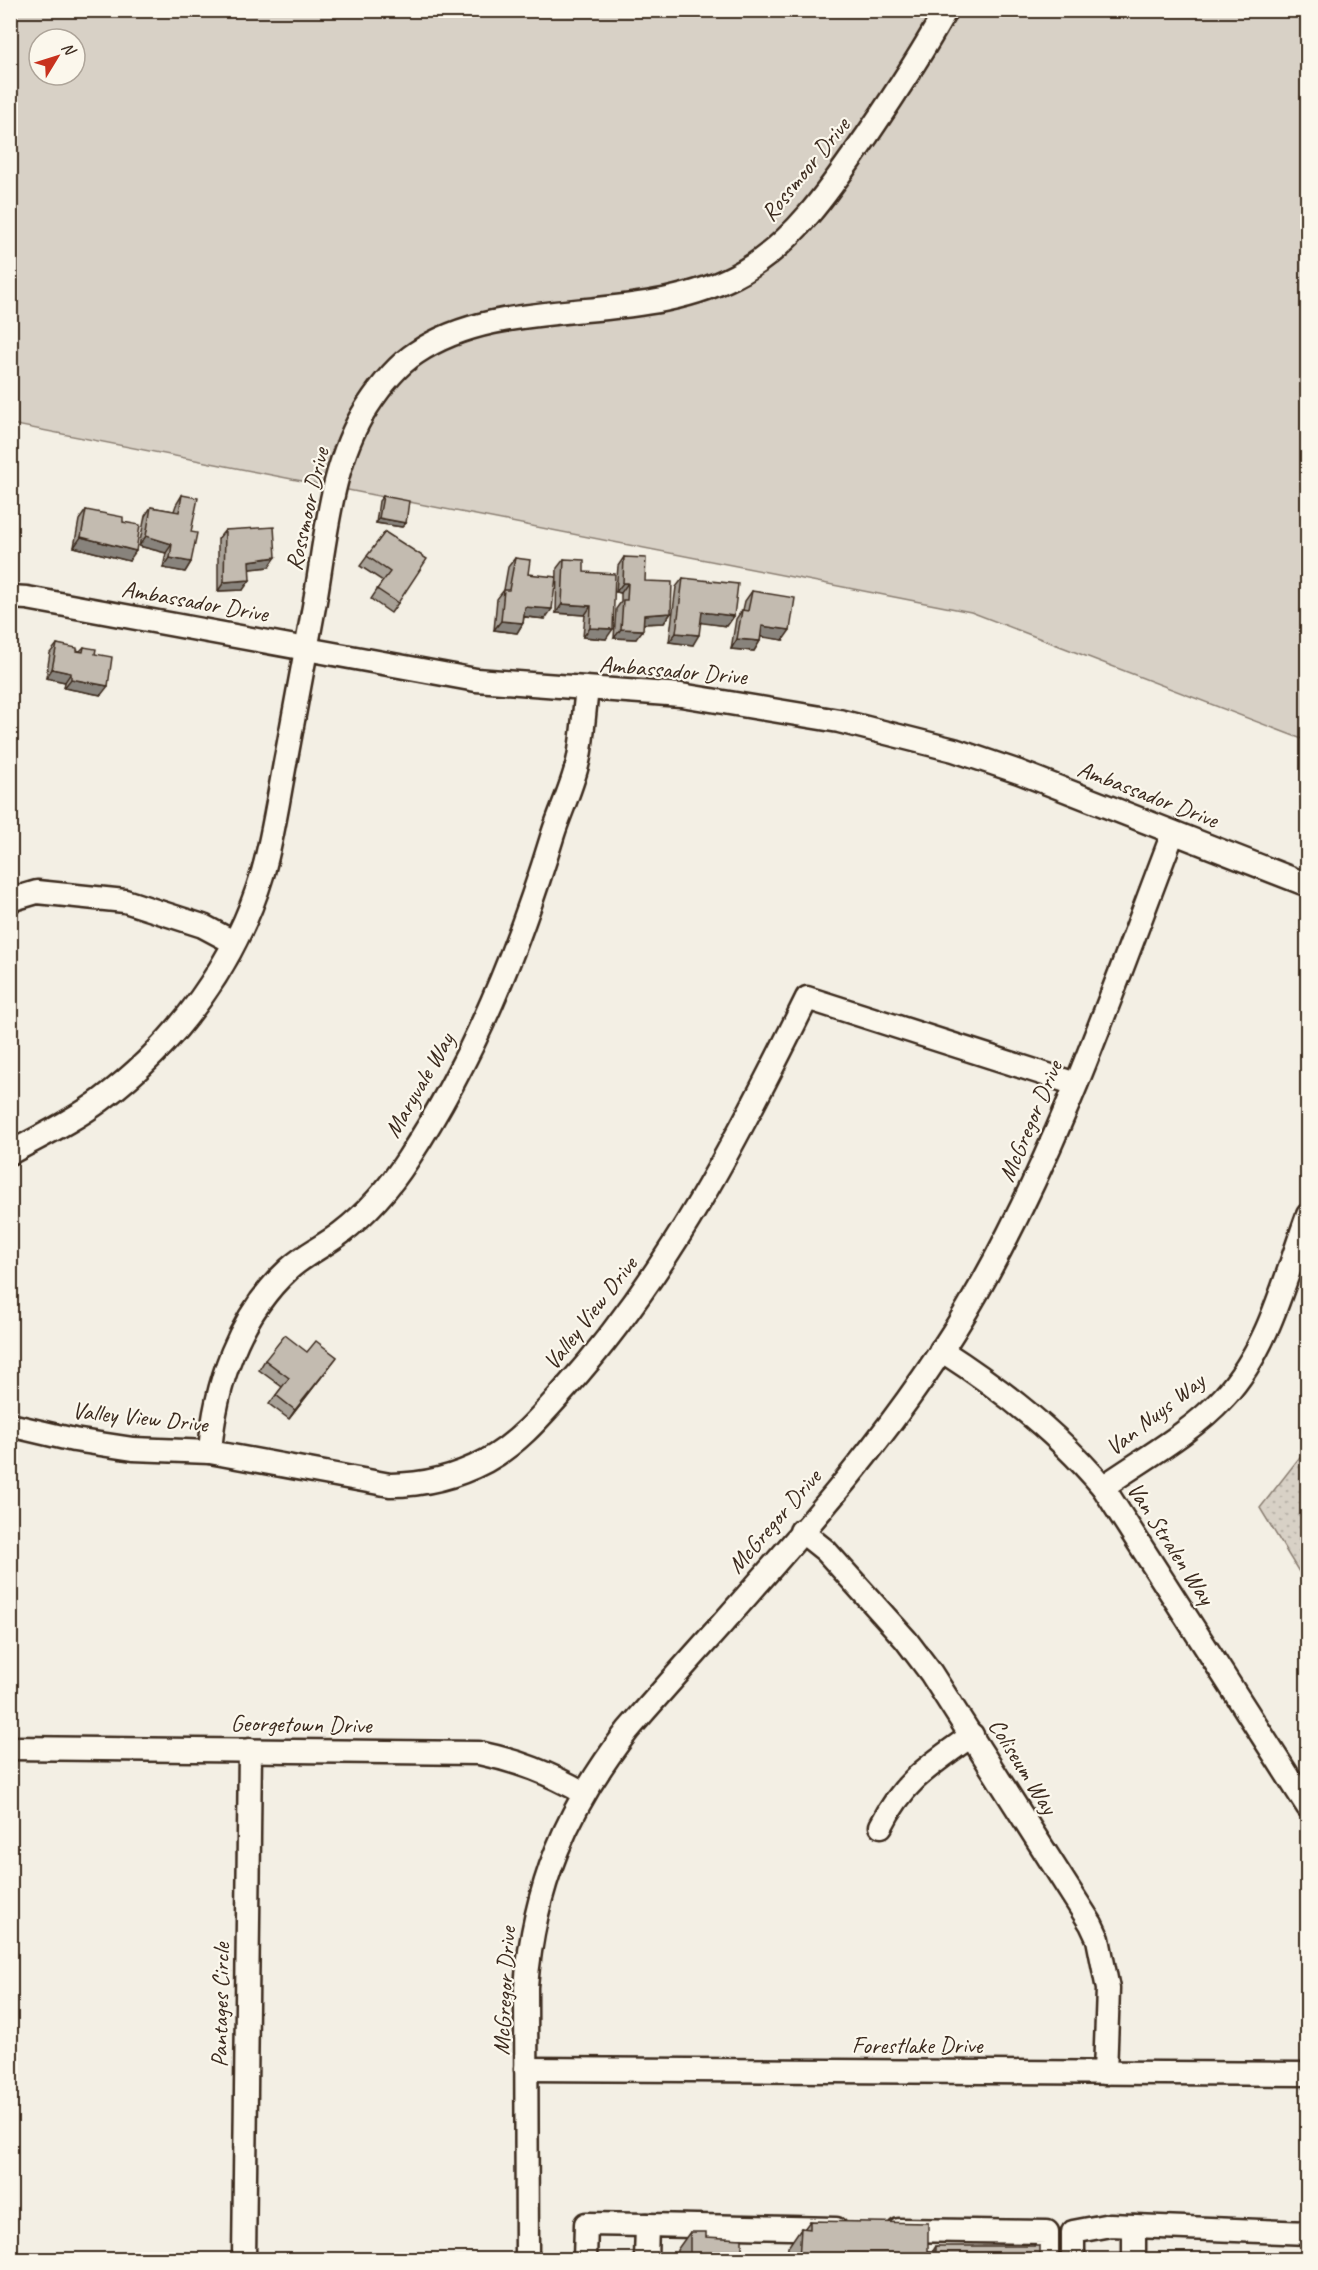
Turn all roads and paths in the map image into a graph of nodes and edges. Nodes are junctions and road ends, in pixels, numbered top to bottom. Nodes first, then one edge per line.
1 (946, 10) edge
2 (10, 597) edge
3 (306, 649) junction
4 (587, 689) junction
5 (1173, 833) junction
6 (1308, 885) edge
7 (10, 900) edge
8 (234, 942) junction
9 (1076, 1084) junction
10 (10, 1153) edge
11 (1308, 1215) edge
12 (941, 1350) junction
13 (10, 1425) edge
14 (210, 1452) junction
15 (1103, 1487) junction
16 (801, 1531) junction
17 (972, 1735) junction
18 (10, 1748) edge
19 (250, 1750) junction
20 (584, 1793) junction
21 (1308, 1807) edge
22 (881, 1826) dead end
23 (526, 2069) junction
24 (1105, 2073) junction
25 (1308, 2074) edge
26 (647, 2225) junction
27 (1134, 2226) junction
28 (859, 2229) edge
29 (882, 2229) edge
30 (1308, 2233) edge
31 (244, 2259) edge
32 (527, 2259) edge
33 (585, 2259) edge
34 (646, 2259) edge
35 (1047, 2259) edge
36 (1073, 2259) edge
37 (1134, 2259) edge

1 - 3 street, Rossmoor Drive
2 - 3 street, Ambassador Drive
3 - 4 street, Ambassador Drive
3 - 8 street, Rossmoor Drive
4 - 5 street, Ambassador Drive
4 - 14 street, Maryvale Way
5 - 6 street, Ambassador Drive
5 - 9 street, McGregor Drive
7 - 8 street
8 - 10 street, Rossmoor Drive
9 - 12 street, McGregor Drive
9 - 14 street, Valley View Drive
11 - 15 street, Van Nuys Way
12 - 15 street, Van Stralen Way
12 - 16 street, McGregor Drive
13 - 14 street, Valley View Drive
15 - 21 street, Van Stralen Way
16 - 17 street, Coliseum Way
16 - 20 street, McGregor Drive
17 - 22 street
17 - 24 street, Coliseum Way
18 - 19 street, Georgetown Drive
19 - 20 street, Georgetown Drive
19 - 31 street, Pantages Circle
20 - 23 street, McGregor Drive
23 - 24 street, Forestlake Drive
23 - 32 street, McGregor Drive
24 - 25 street, Forestlake Drive
26 - 28 street
26 - 33 street
26 - 34 street
27 - 30 street
27 - 36 street
27 - 37 street
29 - 35 street

